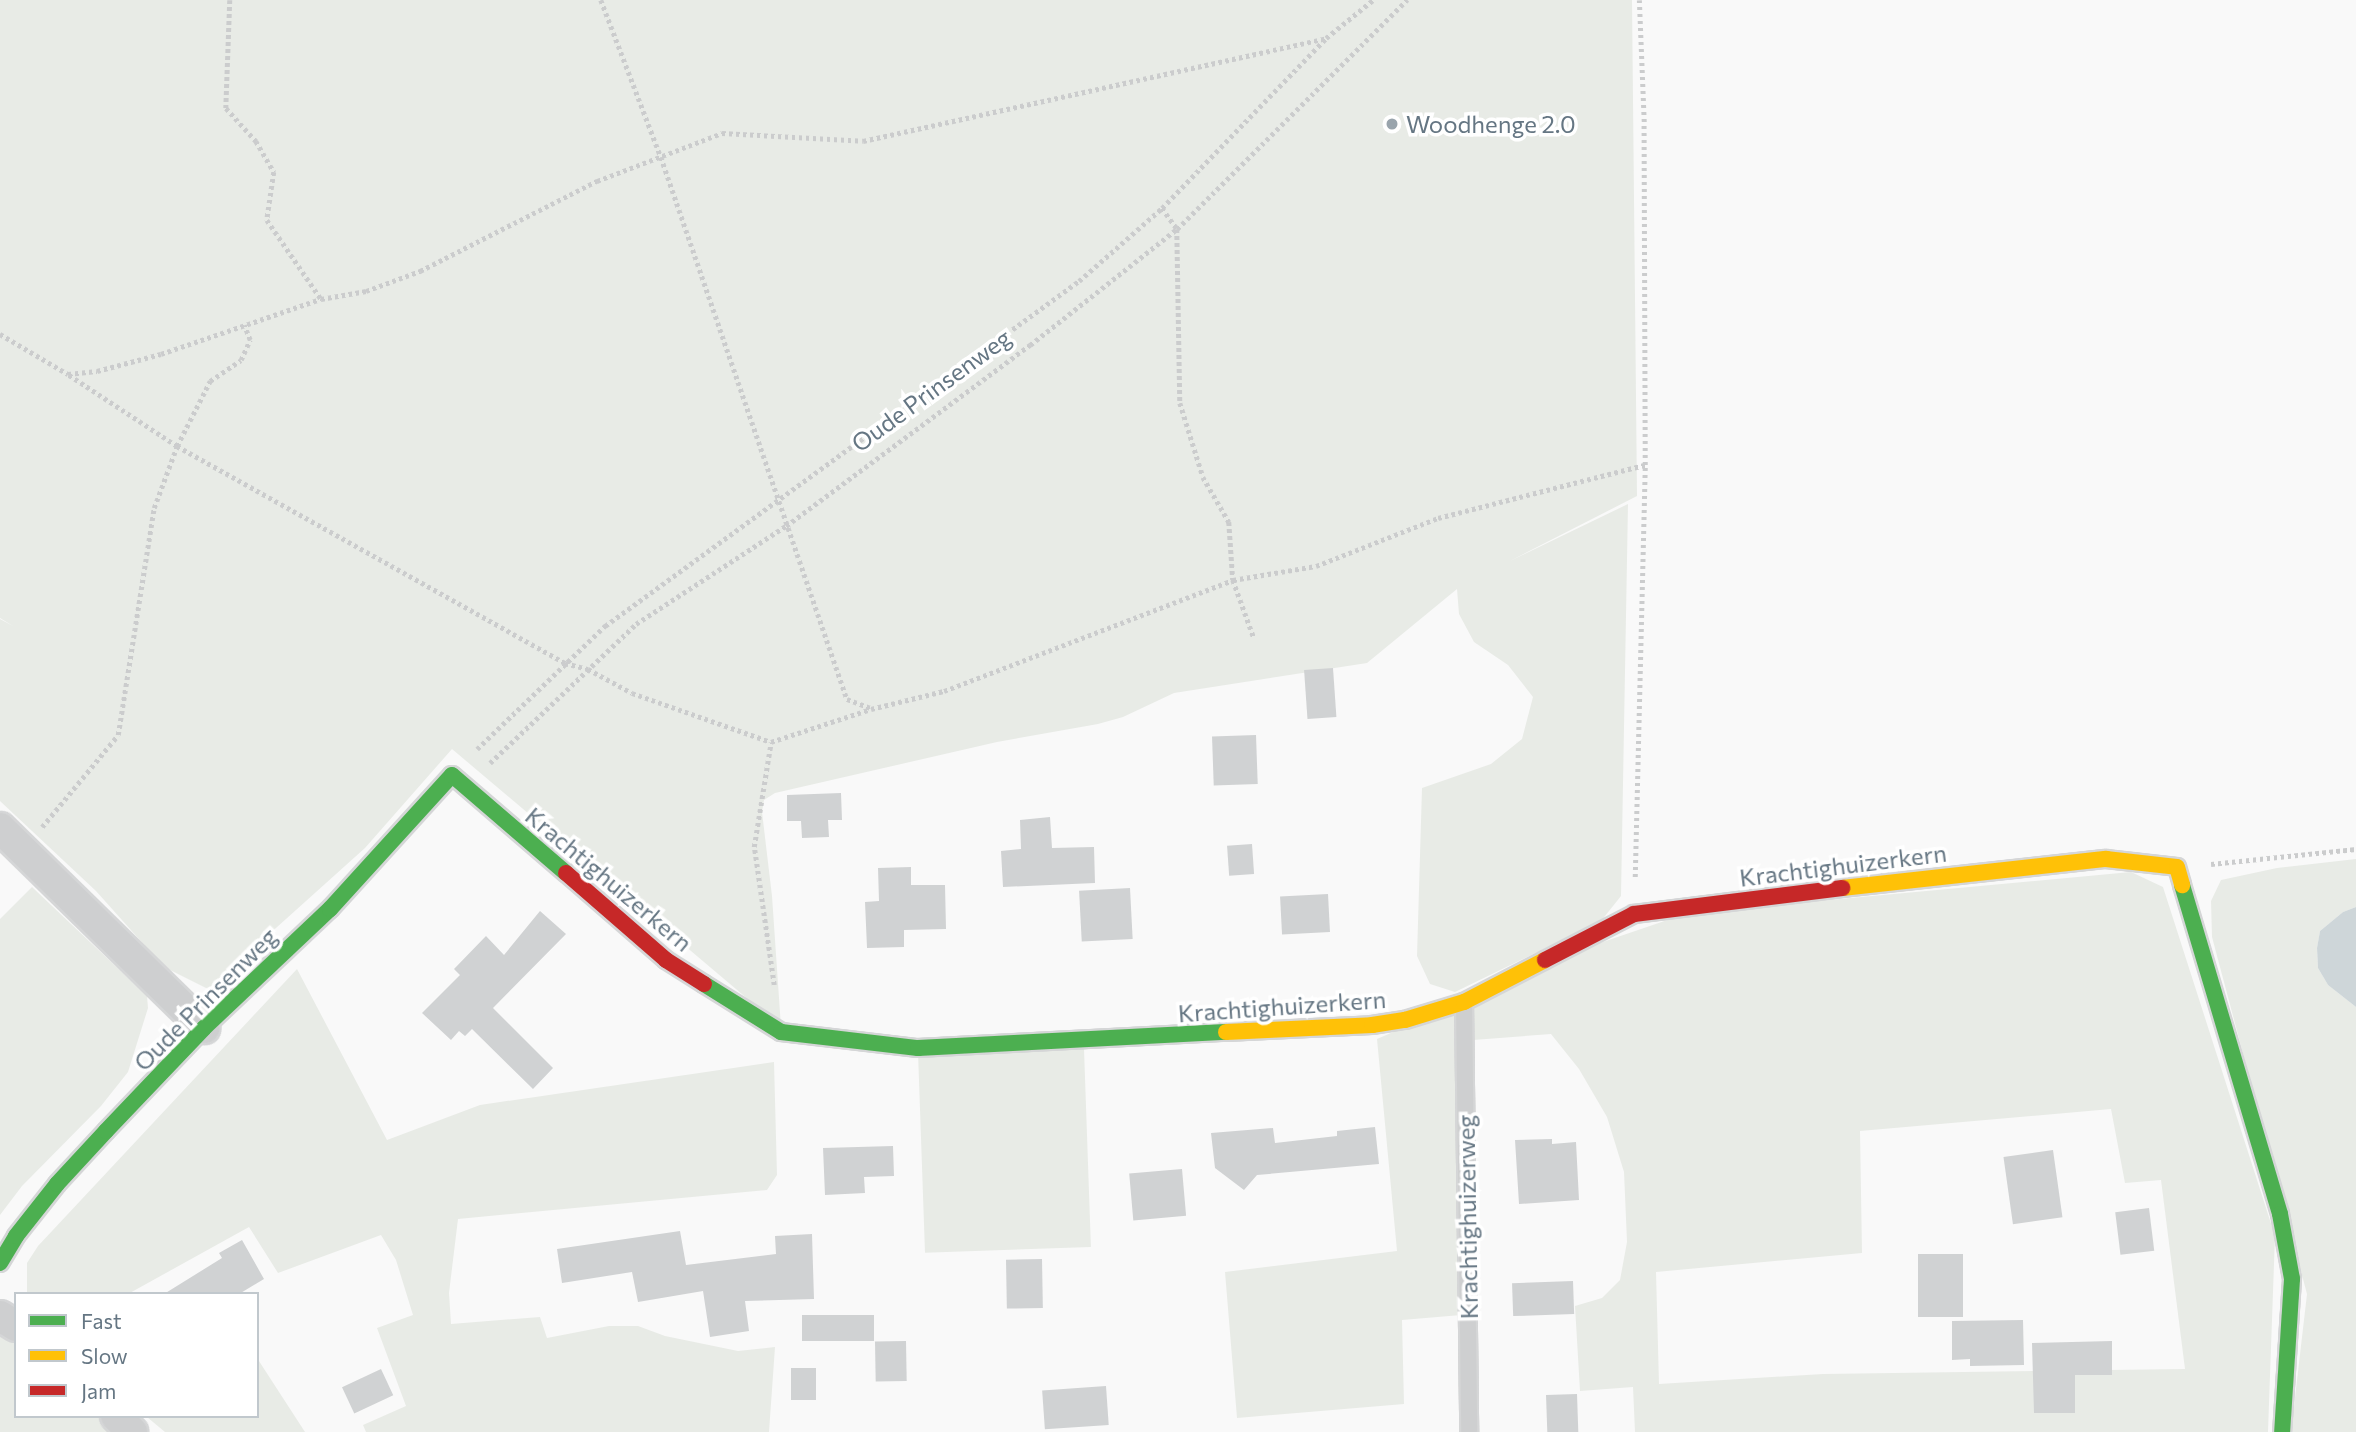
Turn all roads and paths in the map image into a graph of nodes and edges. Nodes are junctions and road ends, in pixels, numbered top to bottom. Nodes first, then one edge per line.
1 (230, 0) edge
2 (601, 0) edge
3 (1373, 0) edge
4 (1406, 0) edge
5 (1639, 0) edge
6 (1326, 37) junction
7 (662, 158) junction
8 (1162, 208) junction
9 (1177, 229) junction
10 (321, 299) junction
11 (244, 325) junction
12 (0, 334) edge
13 (68, 374) junction
14 (177, 446) junction
15 (1645, 465) junction
16 (778, 497) junction
17 (786, 526) junction
18 (1233, 580) junction
19 (1254, 638) dead end
20 (565, 663) junction
21 (588, 670) junction
22 (871, 709) junction
23 (771, 742) junction
24 (452, 775) junction
25 (0, 828) edge
26 (2356, 849) edge
27 (23, 850) junction
28 (2177, 867) junction
29 (1634, 914) junction
30 (1464, 1002) junction
31 (204, 1028) junction
32 (780, 1031) junction
33 (0, 1263) edge
34 (118, 1418) edge
35 (132, 1432) edge
36 (1469, 1432) edge
37 (2282, 1432) edge

1 - 10 path
2 - 7 path
3 - 6 path, Oude Prinsenweg
4 - 9 path, Oude Prinsenweg
5 - 15 path
6 - 7 path
6 - 8 path, Oude Prinsenweg
7 - 10 path
7 - 16 path
8 - 9 path
8 - 16 path, Oude Prinsenweg
9 - 17 path, Oude Prinsenweg
9 - 18 path
10 - 11 path
11 - 13 path
11 - 14 path
12 - 13 path
13 - 14 path
14 - 20 path
14 - 27 path
15 - 18 path
15 - 29 path
16 - 17 path
16 - 20 path, Oude Prinsenweg
17 - 21 path, Oude Prinsenweg
17 - 22 path
18 - 19 path
18 - 22 path
20 - 21 path
20 - 24 path, Oude Prinsenweg
21 - 23 path
21 - 24 path, Oude Prinsenweg
22 - 23 path
23 - 32 path
24 - 31 street, Oude Prinsenweg
24 - 32 street, Krachtighuizerkern
25 - 27 street
26 - 28 path
27 - 31 street
28 - 29 street, Krachtighuizerkern
28 - 37 street
29 - 30 street, Krachtighuizerkern
30 - 32 street, Krachtighuizerkern
30 - 36 lane, Krachtighuizerweg
31 - 33 street, Oude Prinsenweg
34 - 35 street

